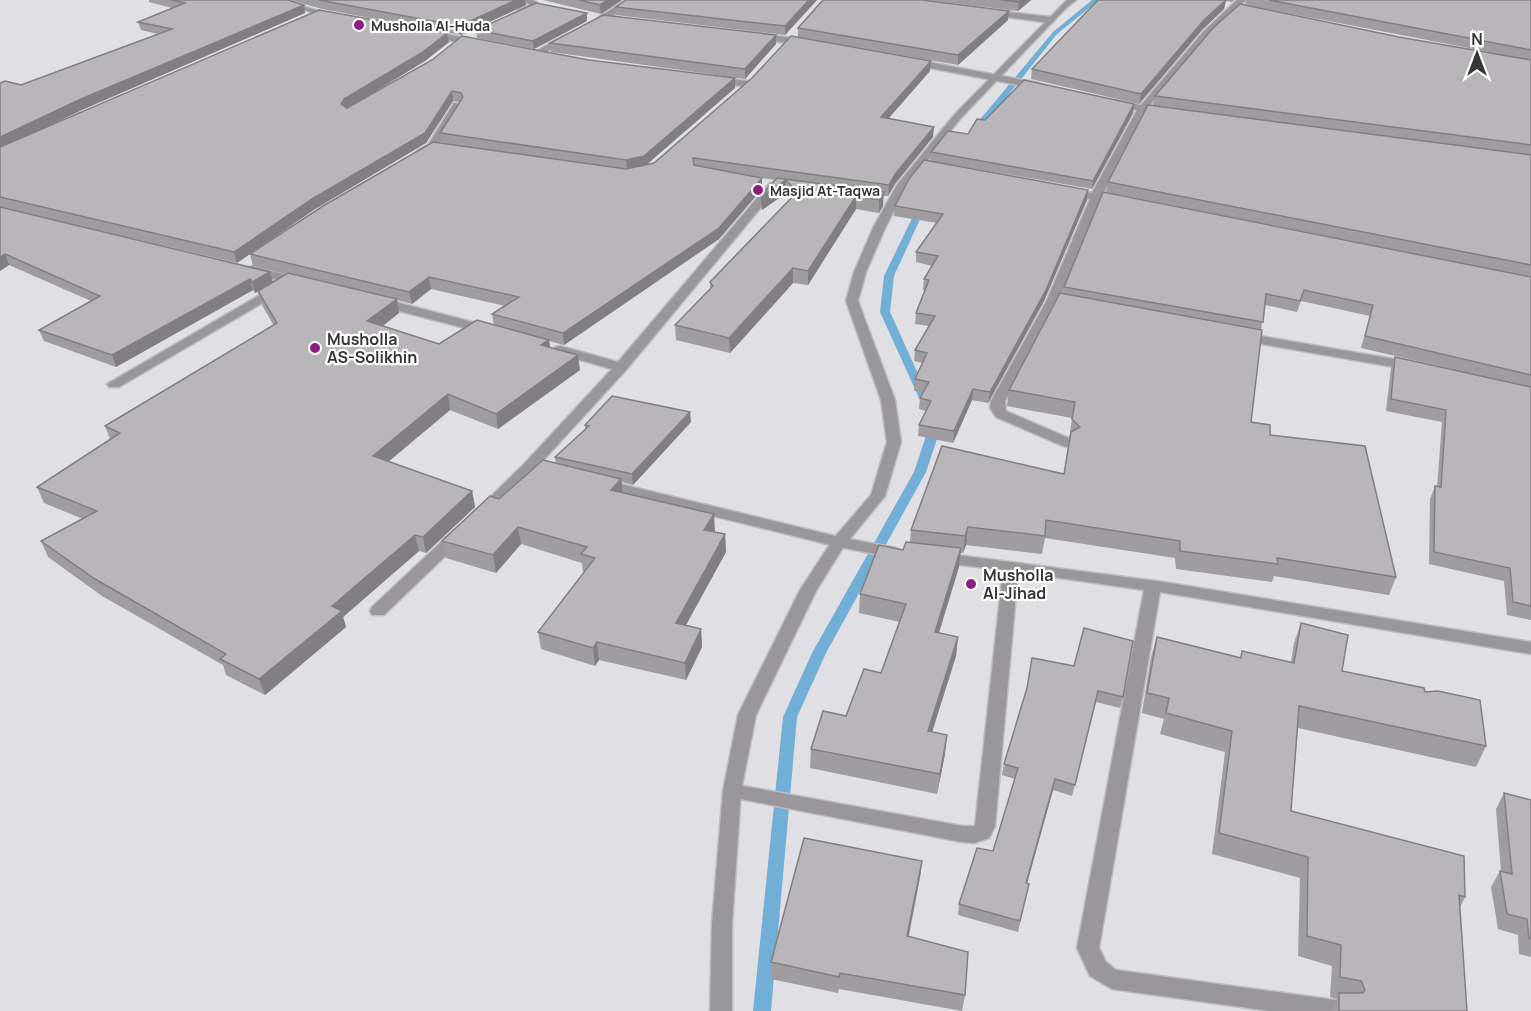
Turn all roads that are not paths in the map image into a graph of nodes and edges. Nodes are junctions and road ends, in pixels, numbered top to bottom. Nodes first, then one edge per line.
1 (272, 0) edge
2 (527, 0) edge
3 (632, 0) edge
4 (1072, 0) edge
5 (536, 5) junction
6 (1236, 5) edge
7 (547, 7) edge
8 (981, 11) edge
9 (320, 13) junction
10 (515, 15) edge
11 (309, 18) edge
12 (342, 18) edge
13 (602, 19) junction
14 (592, 20) edge
15 (1051, 20) junction
16 (623, 21) edge
17 (418, 32) edge
18 (796, 32) edge
19 (573, 34) edge
20 (472, 35) edge
21 (743, 35) edge
22 (789, 40) junction
23 (457, 43) junction
24 (482, 44) edge
25 (812, 44) edge
26 (781, 49) edge
27 (524, 52) edge
28 (535, 54) junction
29 (557, 58) edge
30 (903, 61) edge
31 (756, 75) edge
32 (703, 78) edge
33 (999, 78) junction
34 (748, 84) junction
35 (1049, 88) edge
36 (740, 91) edge
37 (1107, 101) edge
38 (457, 105) edge
39 (1142, 109) junction
40 (1177, 113) edge
41 (413, 158) edge
42 (920, 164) junction
43 (936, 167) edge
44 (789, 187) edge
45 (1062, 191) edge
46 (1096, 197) junction
47 (1131, 204) edge
48 (251, 261) edge
49 (291, 280) junction
50 (313, 285) edge
51 (368, 299) edge
52 (500, 334) edge
53 (1230, 335) edge
54 (544, 346) edge
55 (621, 367) junction
56 (1423, 369) edge
57 (114, 384) dead end
58 (1068, 443) edge
59 (530, 467) junction
60 (565, 475) edge
61 (588, 480) edge
62 (839, 542) junction
63 (1011, 566) junction
64 (1153, 587) junction
65 (378, 611) dead end
66 (1531, 648) edge
67 (732, 791) junction
68 (721, 1011) edge
69 (1342, 1011) edge

1 - 9 street
2 - 5 street
3 - 13 street
4 - 15 street
5 - 7 street
5 - 10 street
6 - 39 street
8 - 15 street
9 - 11 street
9 - 12 street
13 - 14 street
13 - 16 street
15 - 33 street
17 - 23 street
18 - 22 street
19 - 28 street
20 - 23 street
21 - 22 street
22 - 25 street
22 - 26 street
23 - 24 street
27 - 28 street
28 - 29 street
30 - 33 street
31 - 34 street
32 - 34 street
33 - 35 street
33 - 42 street
34 - 36 street
37 - 39 street
38 - 41 street
39 - 40 street
39 - 46 street
42 - 43 street
42 - 62 street
44 - 55 street
45 - 46 street
46 - 47 street
46 - 58 street
48 - 49 street
49 - 50 street
49 - 57 street
51 - 52 street
53 - 56 street
54 - 55 street
55 - 59 street
59 - 60 street
59 - 65 street
61 - 62 street
62 - 63 street
62 - 67 street
63 - 64 street
63 - 67 street
64 - 66 street
64 - 69 street
67 - 68 street

